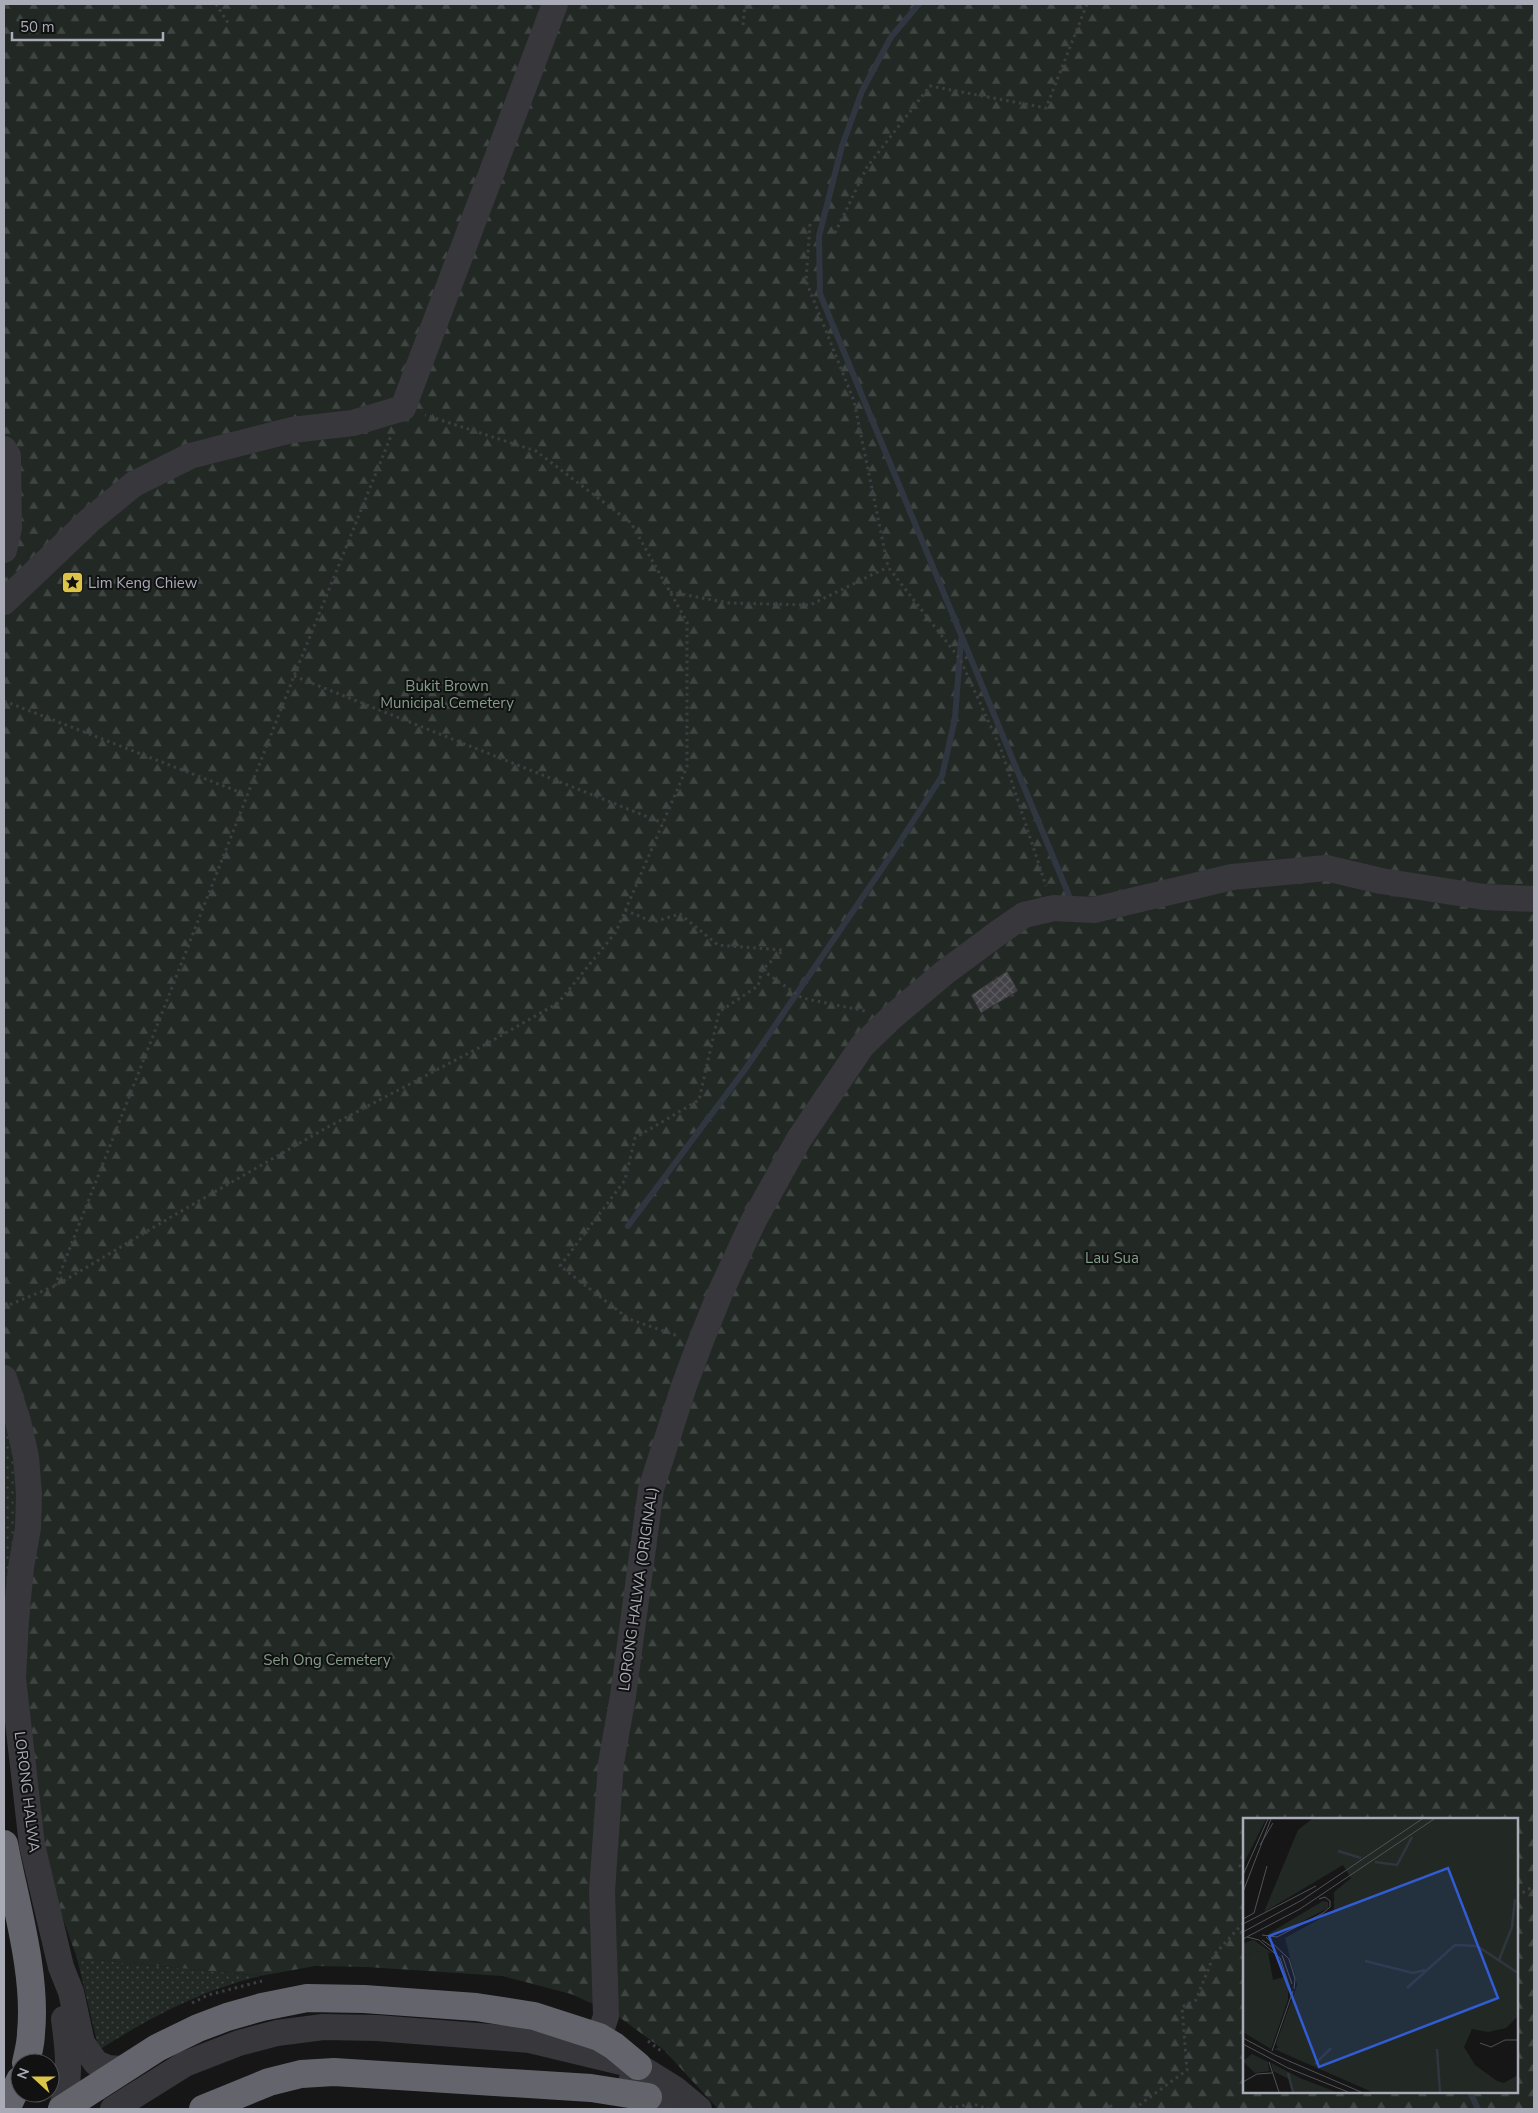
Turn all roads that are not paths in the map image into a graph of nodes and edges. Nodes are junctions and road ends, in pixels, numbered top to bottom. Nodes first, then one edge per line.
1 (555, 4) edge
2 (4, 449) edge
3 (4, 550) edge
4 (4, 602) edge
5 (1534, 899) edge
6 (4, 1378) edge
7 (4, 1844) edge
8 (61, 1967) junction
9 (599, 2037) junction
10 (28, 2053) edge
11 (638, 2066) junction
12 (123, 2069) junction
13 (648, 2097) junction
14 (61, 2109) edge
15 (113, 2109) edge
16 (139, 2109) edge
17 (203, 2109) edge
18 (673, 2109) edge
19 (699, 2109) edge

1 - 4 street
2 - 3 street
5 - 9 street, LORONG HALWA (ORIGINAL)
6 - 8 street, LORONG HALWA
7 - 10 highway
8 - 12 street, LORONG HALWA
8 - 14 street, LORONG HALWA
9 - 11 highway
9 - 12 highway
11 - 15 street
11 - 19 street
12 - 14 highway
13 - 16 street
13 - 17 highway
13 - 18 street

